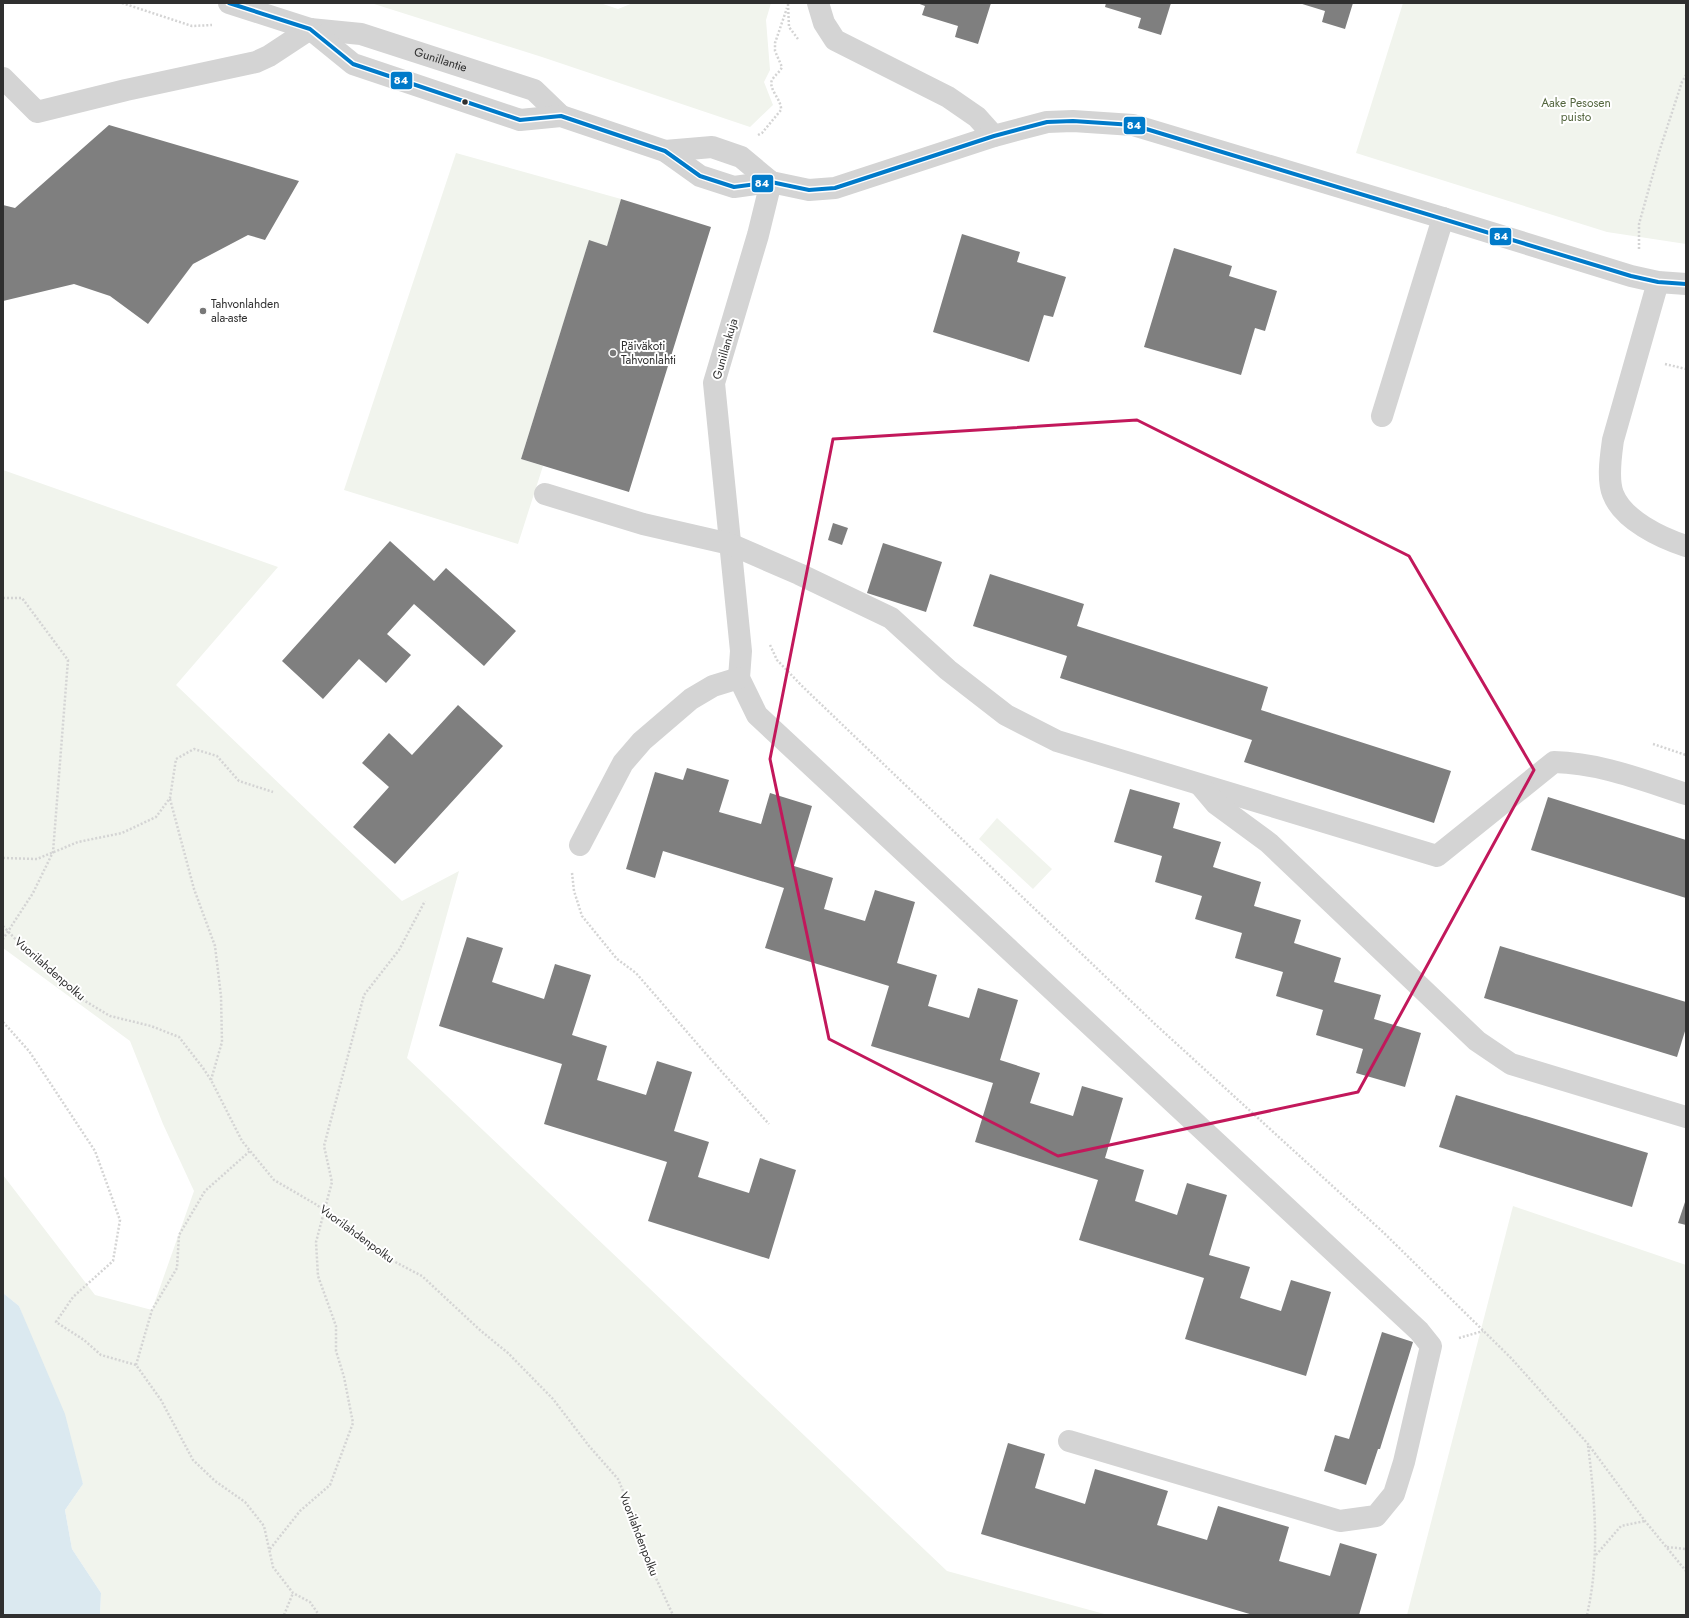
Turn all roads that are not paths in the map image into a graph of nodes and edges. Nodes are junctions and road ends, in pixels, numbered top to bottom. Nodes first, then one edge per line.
1 (229, 3) edge
2 (818, 3) edge
3 (310, 29) junction
4 (3, 78) edge
5 (561, 116) junction
6 (994, 136) junction
7 (664, 151) junction
8 (771, 182) junction
9 (1443, 218) junction
10 (1658, 282) junction
11 (1686, 284) edge
12 (1382, 416) dead end
13 (545, 494) dead end
14 (730, 544) junction
15 (1686, 546) edge
16 (739, 678) junction
17 (1200, 785) junction
18 (1686, 794) edge
19 (580, 845) road end
20 (1686, 1117) edge
21 (1069, 1441) dead end

1 - 3 street, Gunillantie
2 - 6 street
3 - 4 street
3 - 5 street, Gunillantie
3 - 5 street, Gunillantie
5 - 7 street, Gunillantie
6 - 8 street, Gunillantie
6 - 9 street, Gunillantie
7 - 8 street, Gunillantie
7 - 8 street, Gunillantie
8 - 14 street, Gunillankuja
9 - 10 street, Gunillantie
9 - 12 street
10 - 11 street, Gunillantie
10 - 15 street
13 - 14 street
14 - 16 street, Gunillankuja
14 - 17 street
16 - 19 street
16 - 21 street
17 - 18 street
17 - 20 street

